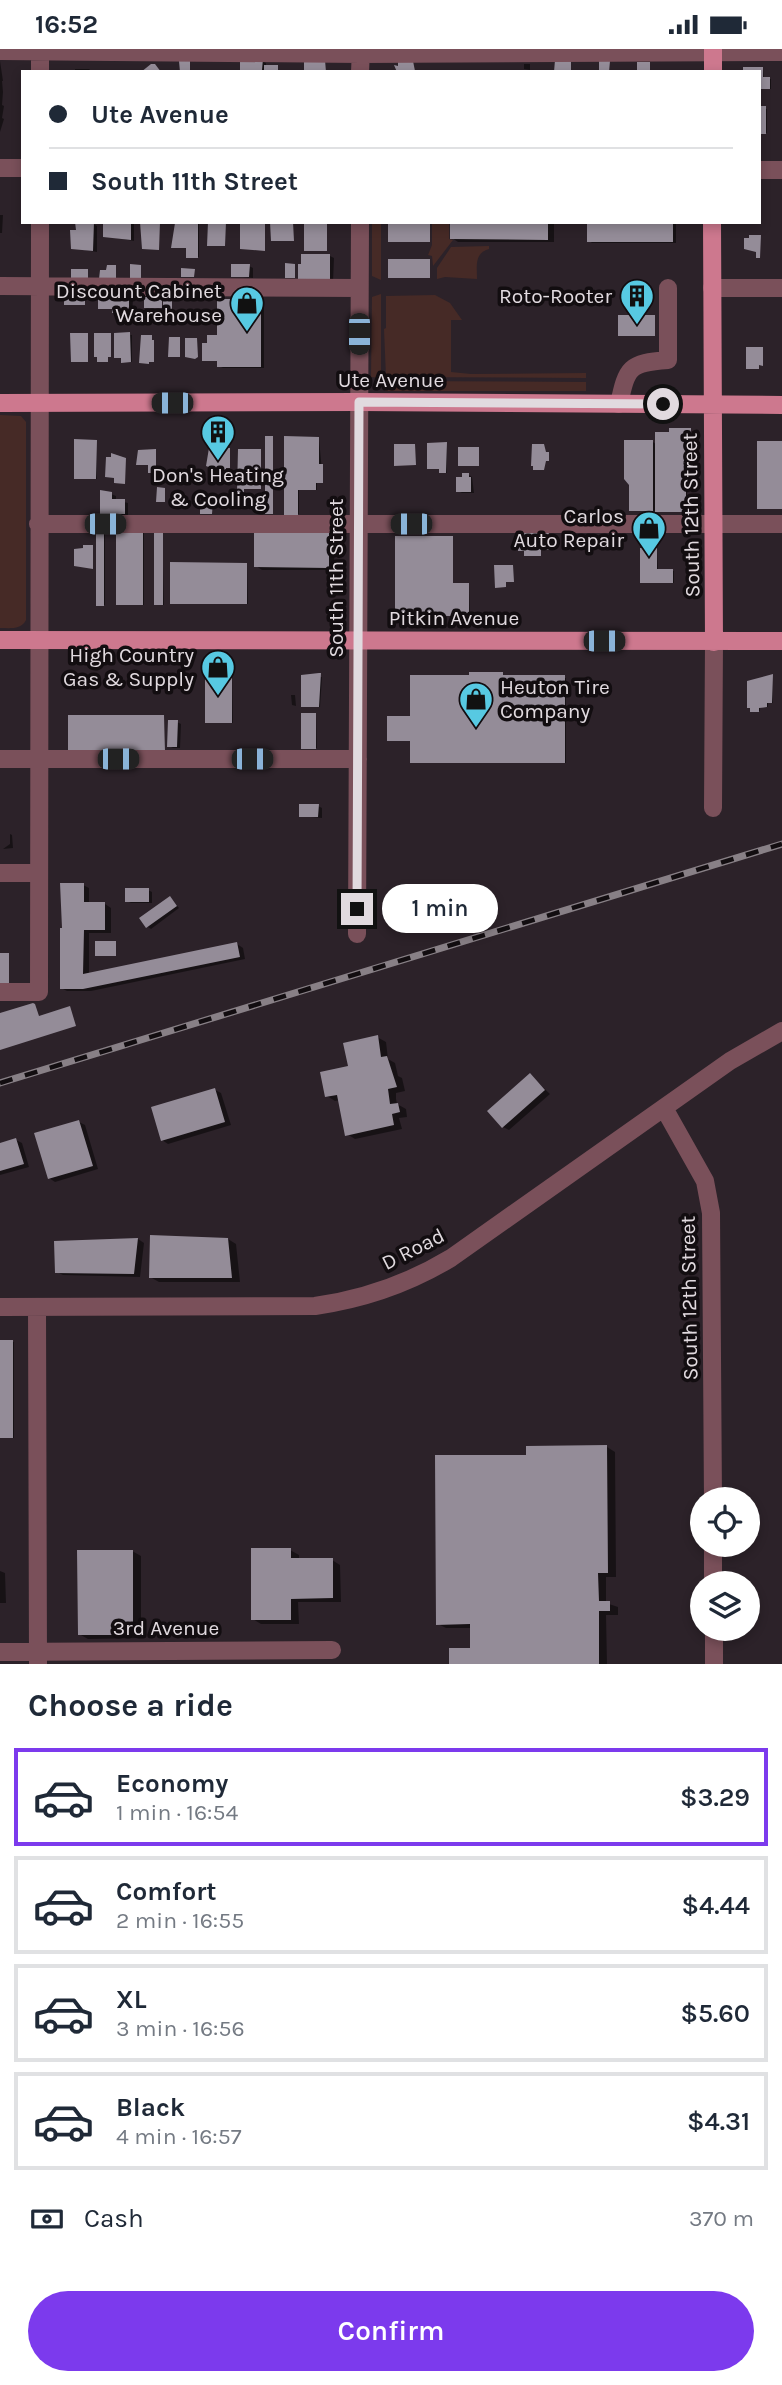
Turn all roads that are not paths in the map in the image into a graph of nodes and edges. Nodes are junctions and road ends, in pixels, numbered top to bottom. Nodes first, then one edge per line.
1 (40, 50) edge
2 (713, 50) edge
3 (0, 51) edge
4 (782, 52) edge
5 (361, 58) edge
6 (40, 70) edge
7 (713, 70) edge
8 (0, 168) edge
9 (21, 168) edge
10 (761, 170) edge
11 (782, 170) edge
12 (40, 224) edge
13 (360, 224) edge
14 (712, 224) edge
15 (0, 286) edge
16 (40, 286) junction
17 (359, 288) junction
18 (668, 288) dead end
19 (712, 288) junction
20 (782, 288) edge
21 (359, 402) junction
22 (0, 403) edge
23 (40, 403) junction
24 (619, 404) junction
25 (712, 405) junction
26 (782, 405) edge
27 (38, 524) junction
28 (358, 524) junction
29 (713, 524) junction
30 (782, 524) edge
31 (0, 641) edge
32 (39, 641) junction
33 (359, 641) junction
34 (782, 641) edge
35 (714, 642) junction
36 (0, 758) edge
37 (39, 759) junction
38 (358, 759) junction
39 (713, 807) dead end
40 (0, 873) edge
41 (39, 873) junction
42 (357, 934) dead end
43 (0, 992) edge
44 (782, 1031) edge
45 (664, 1108) junction
46 (0, 1307) edge
47 (37, 1307) junction
48 (713, 1487) edge
49 (713, 1641) edge
50 (332, 1650) dead end
51 (0, 1651) edge
52 (38, 1658) edge
53 (714, 1664) edge

1 - 3 street
1 - 5 street
1 - 6 street
2 - 4 street
2 - 5 street
2 - 7 main road
8 - 9 street
10 - 11 street
12 - 16 street
13 - 17 street, South 11th Street
14 - 19 main road, South 12th Street
15 - 16 street
16 - 17 street
16 - 23 street
17 - 21 street, South 11th Street
18 - 24 street
19 - 20 street
19 - 25 main road, South 12th Street
21 - 23 main road, Ute Avenue
21 - 24 main road, Ute Avenue
21 - 28 street, South 11th Street
22 - 23 main road, Ute Avenue
23 - 27 street
24 - 25 main road, Ute Avenue
25 - 26 main road, Ute Avenue
25 - 29 main road, South 12th Street
27 - 28 street
27 - 32 street
28 - 29 street
28 - 33 street, South 11th Street
29 - 30 street
29 - 35 main road, South 12th Street
31 - 32 main road, Pitkin Avenue
32 - 33 main road, Pitkin Avenue
32 - 37 street
33 - 35 main road, Pitkin Avenue
33 - 38 street, South 11th Street
34 - 35 main road, Pitkin Avenue
35 - 39 street, South 12th Street
36 - 37 street
37 - 38 street
37 - 41 street
38 - 42 street, South 11th Street
40 - 41 street
41 - 43 street
44 - 45 street, D Road
45 - 47 street, D Road
45 - 48 street, South 12th Street
46 - 47 street, D Road
47 - 52 street
49 - 53 street
50 - 52 street, 3rd Avenue
51 - 52 street, 3rd Avenue

